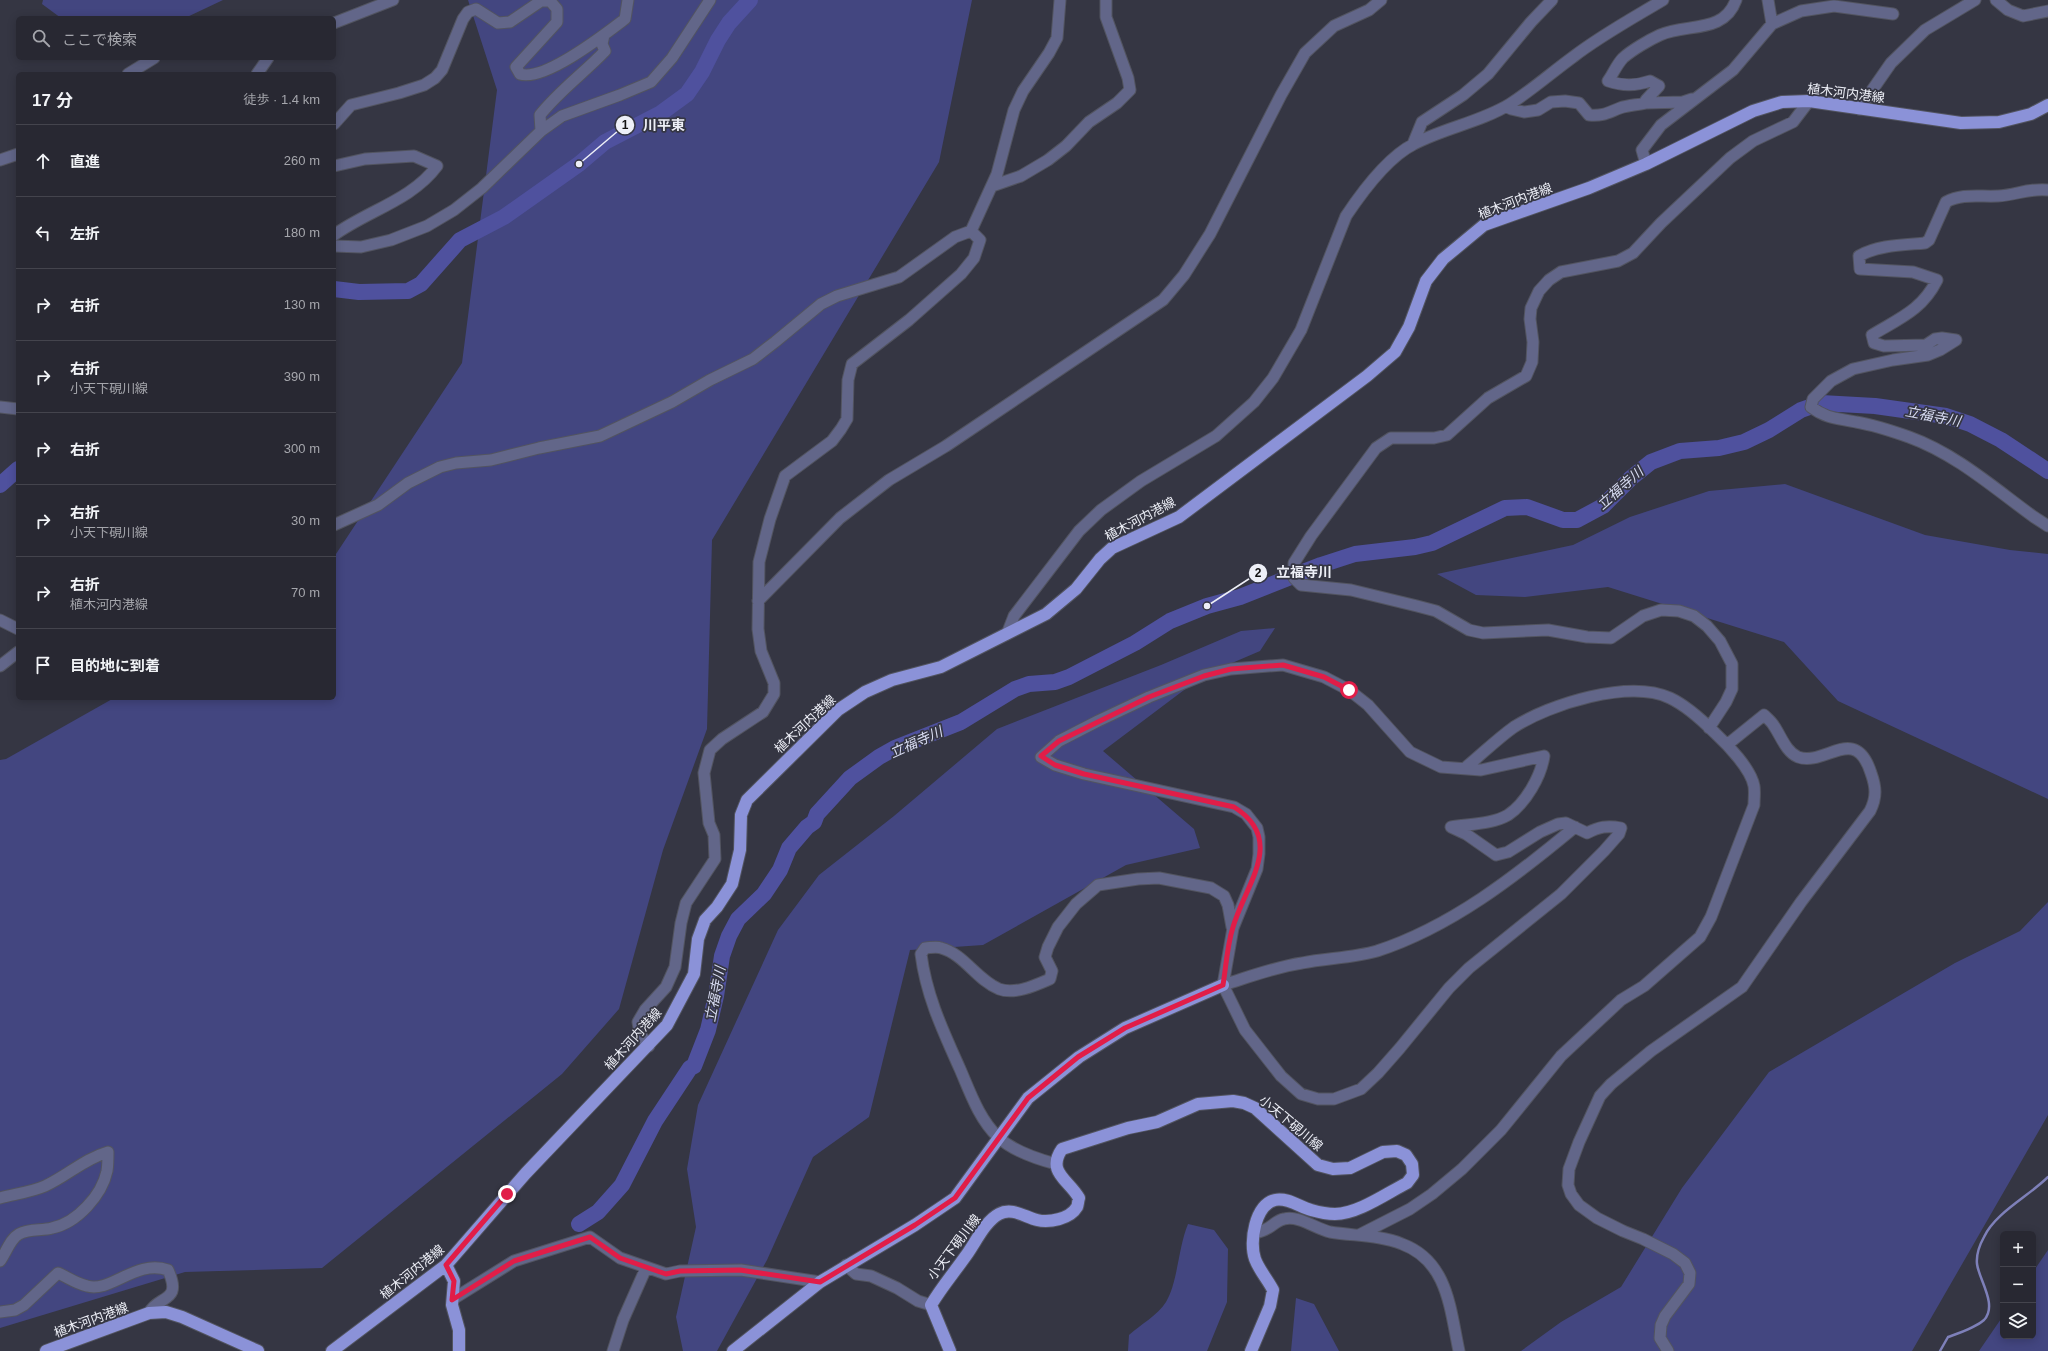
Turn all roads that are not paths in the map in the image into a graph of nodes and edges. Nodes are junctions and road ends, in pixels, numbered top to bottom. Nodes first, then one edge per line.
1 (393, 0) edge
2 (628, 0) edge
3 (710, 0) edge
4 (1060, 0) edge
5 (1106, 0) edge
6 (1381, 0) edge
7 (1552, 0) edge
8 (1662, 0) edge
9 (1736, 0) edge
10 (1768, 0) edge
11 (1975, 0) edge
12 (1996, 0) edge
13 (1833, 3) edge
14 (2048, 11) edge
15 (1893, 14) dead end
16 (336, 22) edge
17 (1772, 24) junction
18 (604, 35) junction
19 (151, 60) edge
20 (267, 60) edge
21 (131, 72) edge
22 (258, 72) edge
23 (1703, 94) junction
24 (1809, 101) junction
25 (1646, 103) junction
26 (1509, 105) junction
27 (2047, 107) edge
28 (1859, 109) junction
29 (336, 122) edge
30 (541, 130) junction
31 (1413, 144) junction
32 (16, 155) edge
33 (0, 160) edge
34 (1646, 164) junction
35 (336, 165) edge
36 (992, 186) junction
37 (2048, 190) edge
38 (971, 231) junction
39 (336, 234) edge
40 (336, 246) edge
41 (0, 408) edge
42 (16, 409) edge
43 (336, 524) edge
44 (2048, 526) edge
45 (758, 601) junction
46 (0, 620) edge
47 (16, 628) edge
48 (1007, 634) junction
49 (16, 654) edge
50 (0, 666) edge
51 (1709, 728) junction
52 (1728, 744) junction
53 (1465, 768) junction
54 (1575, 827) junction
55 (1232, 928) junction
56 (1223, 985) junction
57 (649, 1046) junction
58 (999, 1138) junction
59 (1056, 1164) junction
60 (0, 1198) edge
61 (1254, 1233) junction
62 (1359, 1236) junction
63 (0, 1261) edge
64 (446, 1265) junction
65 (846, 1265) junction
66 (646, 1268) junction
67 (820, 1282) junction
68 (452, 1300) junction
69 (931, 1305) junction
70 (0, 1312) edge
71 (149, 1313) junction
72 (46, 1351) edge
73 (258, 1351) edge
74 (332, 1351) edge
75 (459, 1351) edge
76 (613, 1351) edge
77 (733, 1351) edge
78 (950, 1351) edge
79 (1251, 1351) edge
80 (1459, 1351) edge
81 (1668, 1351) edge

1 - 16 street
2 - 18 street
3 - 30 street
4 - 36 street
5 - 36 street
6 - 45 street
7 - 31 street
8 - 26 street
9 - 25 street
10 - 17 street
11 - 28 street
12 - 14 street
13 - 15 street
13 - 17 street
17 - 23 street
18 - 29 street
18 - 30 street
19 - 21 street
20 - 22 street
23 - 25 street
23 - 34 street
24 - 28 main road, 植木河内港線
24 - 34 main road, 植木河内港線
24 - 51 street
25 - 26 street
26 - 31 street
27 - 28 main road, 植木河内港線
30 - 40 street
31 - 48 street
32 - 33 street
34 - 48 main road, 植木河内港線
35 - 39 street
36 - 38 street
37 - 44 street
38 - 43 street
38 - 45 street
41 - 42 street
45 - 57 street
46 - 47 street
48 - 57 main road, 植木河内港線
49 - 50 street
51 - 52 street
51 - 53 street
52 - 62 street
52 - 81 street
53 - 54 street
53 - 55 street
54 - 56 street
54 - 56 street
55 - 56 street
55 - 58 street
56 - 58 main road
57 - 64 main road, 植木河内港線
58 - 59 street
58 - 65 main road
59 - 61 main road, 小天下硯川線
59 - 69 main road, 小天下硯川線
60 - 63 street
61 - 62 street
61 - 79 main road, 小天下硯川線
62 - 80 street
64 - 68 main road
64 - 74 main road, 植木河内港線
65 - 67 main road
65 - 69 street
66 - 67 street
66 - 68 street
66 - 76 street
67 - 77 main road
68 - 75 main road
69 - 78 main road
70 - 71 street
71 - 72 main road, 植木河内港線
71 - 73 main road, 植木河内港線

